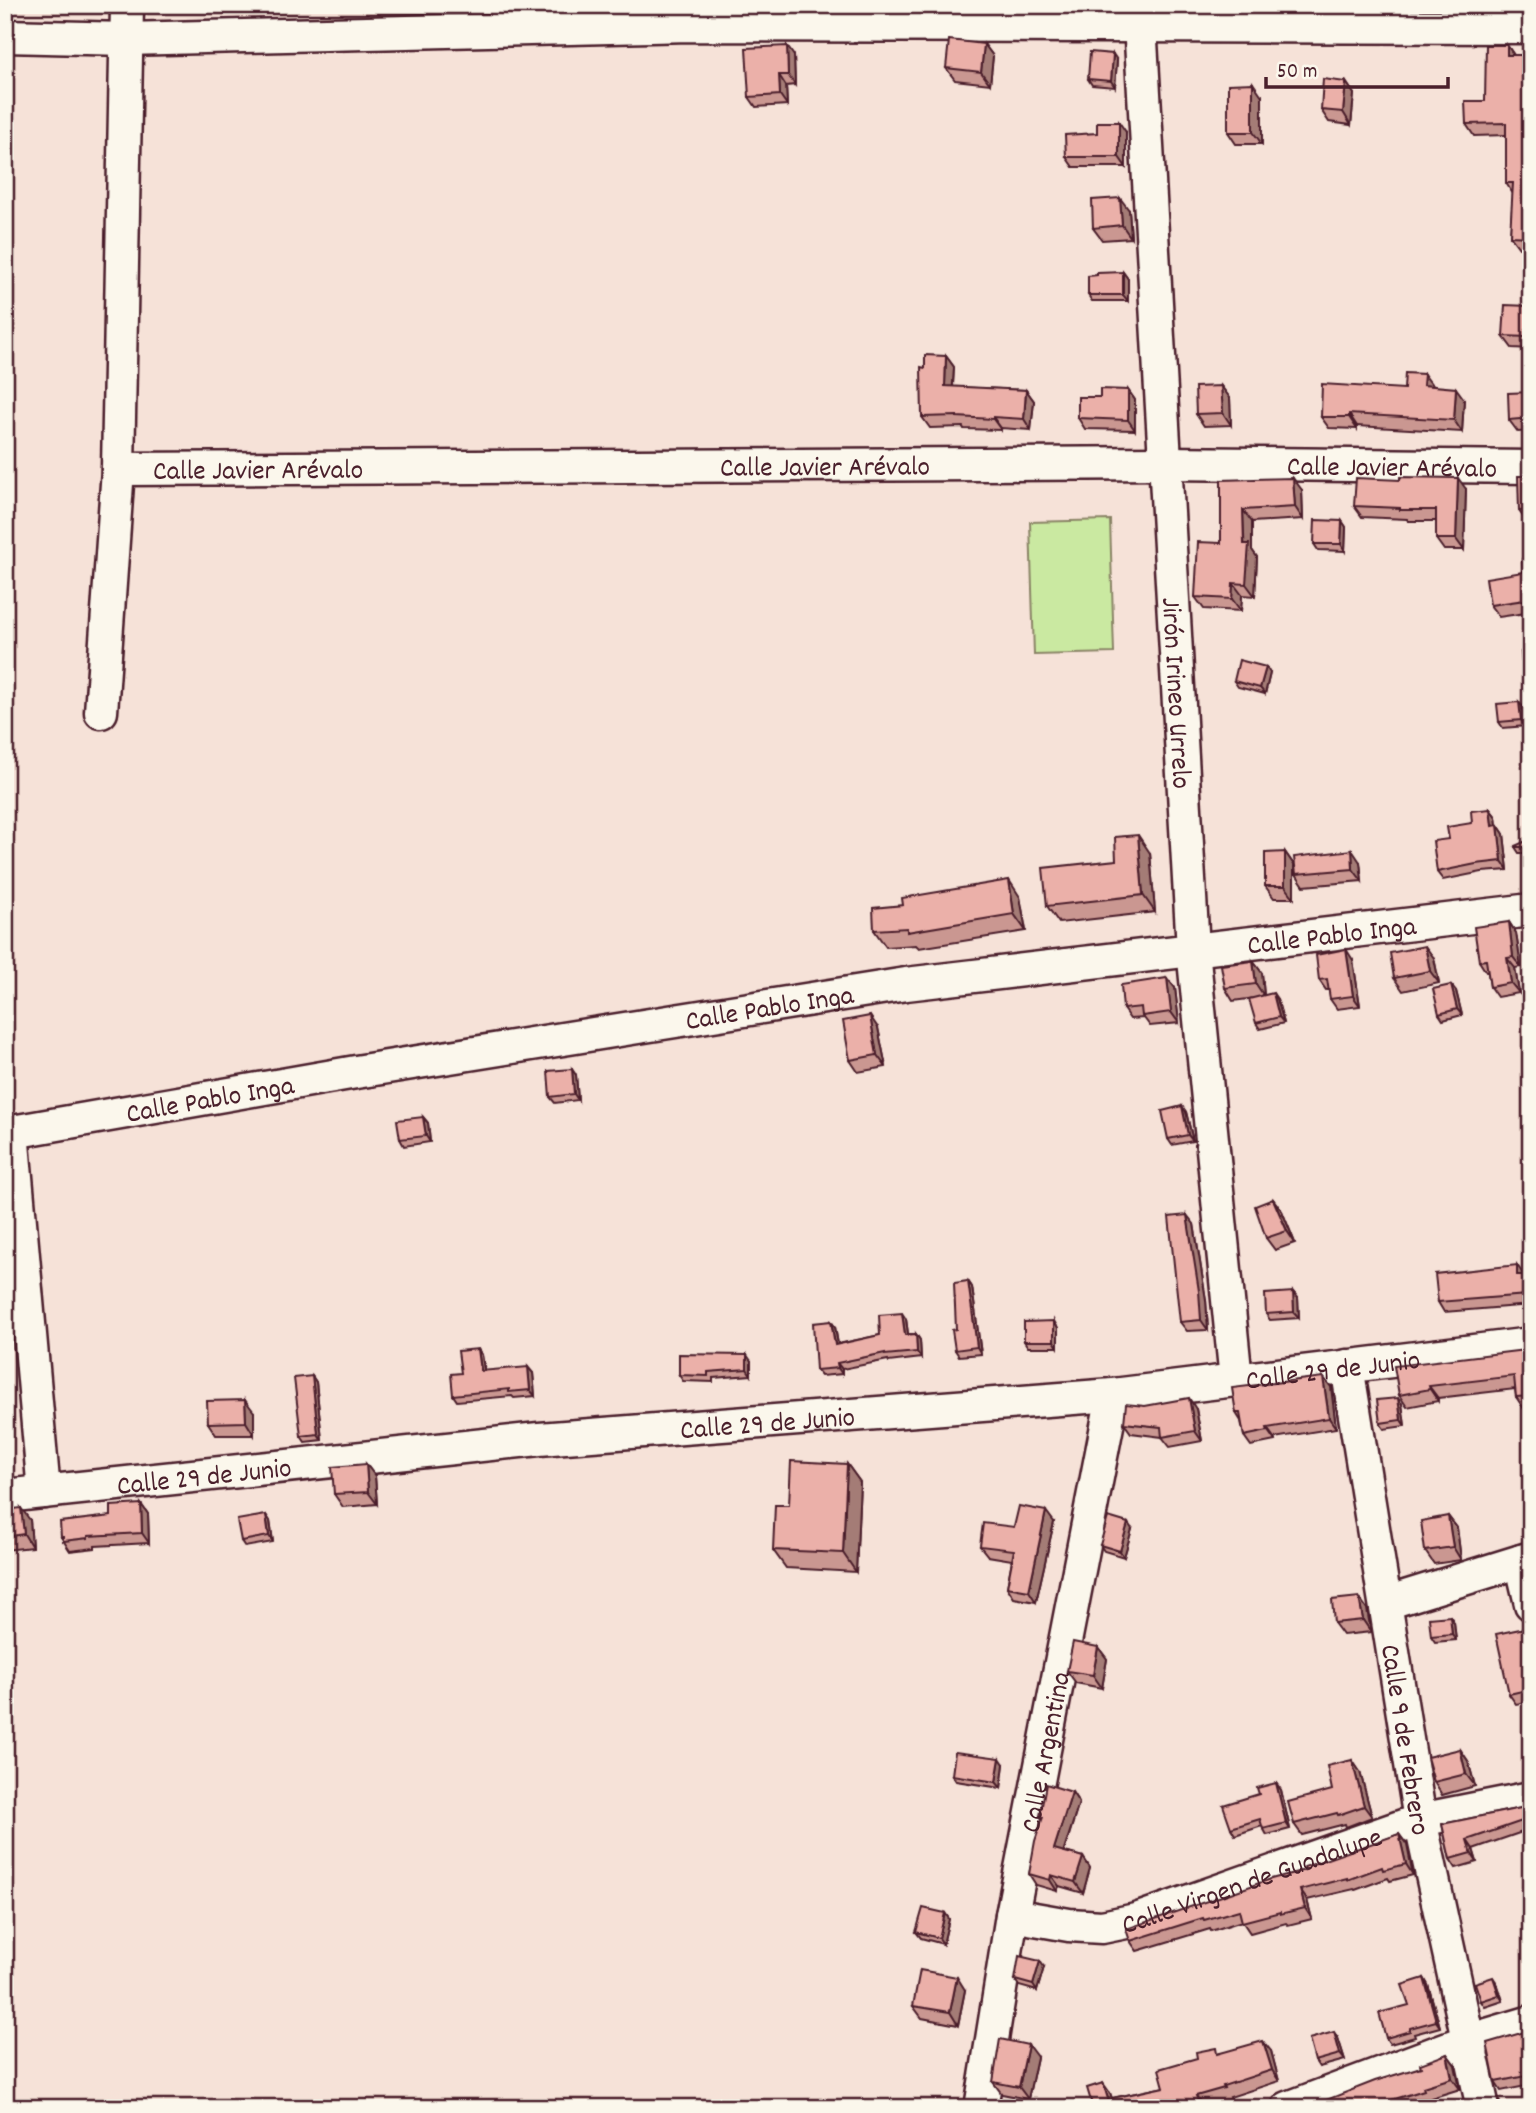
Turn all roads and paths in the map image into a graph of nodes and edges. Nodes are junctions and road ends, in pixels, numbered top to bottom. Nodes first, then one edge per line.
1 (127, 5) edge
2 (689, 15) edge
3 (1139, 15) edge
4 (1531, 27) edge
5 (5, 36) edge
6 (126, 39) junction
7 (1165, 463) junction
8 (1531, 467) edge
9 (118, 469) junction
10 (101, 712) dead end
11 (1531, 910) edge
12 (1193, 949) junction
13 (1531, 1344) edge
14 (1347, 1366) junction
15 (1236, 1380) junction
16 (1113, 1395) junction
17 (44, 1492) junction
18 (5, 1496) edge
19 (1526, 1559) edge
20 (1386, 1603) junction
21 (1531, 1604) edge
22 (1531, 1798) edge
23 (1420, 1820) junction
24 (1012, 1915) junction
25 (1531, 2022) edge
26 (1467, 2041) junction
27 (981, 2108) edge
28 (1288, 2108) edge
29 (1483, 2108) edge

1 - 6 street
2 - 3 street
2 - 6 street
3 - 4 street
3 - 7 street, Jirón Irineo Urrelo
5 - 6 street
6 - 9 street
7 - 8 street, Calle Javier Arévalo
7 - 9 street, Calle Javier Arévalo
7 - 12 street, Jirón Irineo Urrelo
9 - 10 street
11 - 12 street, Calle Pablo Inga
12 - 15 street, Jirón Irineo Urrelo
12 - 17 street, Calle Pablo Inga
13 - 14 street, Calle 29 de Junio
14 - 15 street, Calle 29 de Junio
14 - 20 street, Calle 9 de Febrero
15 - 16 street, Calle 29 de Junio
16 - 17 street, Calle 29 de Junio
16 - 24 street, Calle Argentina
17 - 18 street, Calle 29 de Junio
19 - 20 street
19 - 21 street
20 - 23 street, Calle 9 de Febrero
22 - 23 street, Calle Virgen de Guadalupe
23 - 24 street, Calle Virgen de Guadalupe
23 - 26 street, Calle 9 de Febrero
24 - 27 street, Calle Argentina
25 - 26 street
26 - 28 street
26 - 29 street, Calle 9 de Febrero

